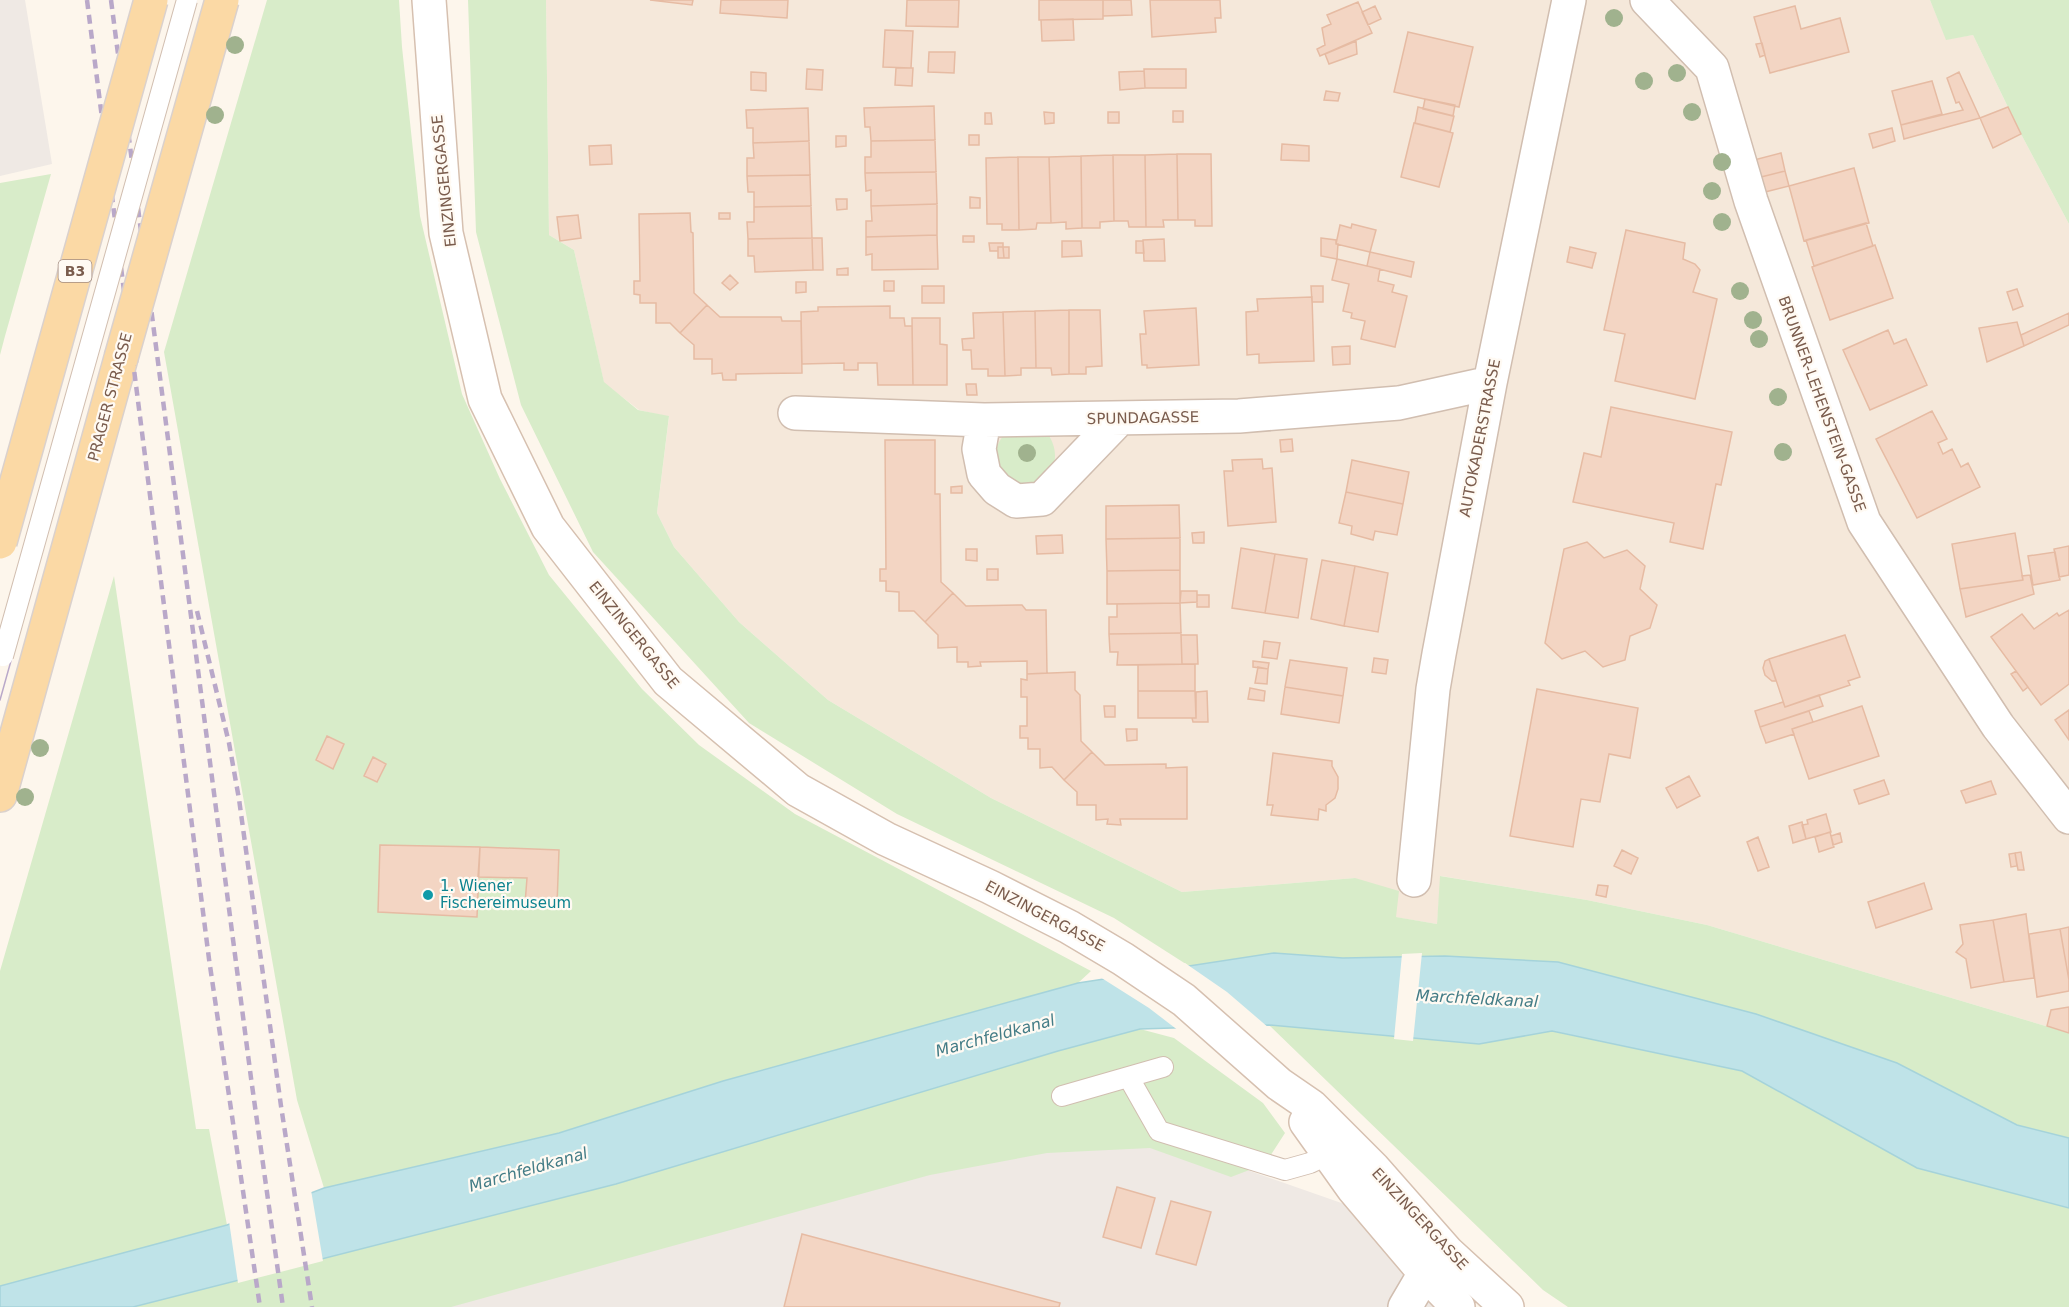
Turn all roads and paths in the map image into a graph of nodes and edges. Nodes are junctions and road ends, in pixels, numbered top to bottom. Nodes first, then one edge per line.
1 (151, 0) edge
2 (187, 0) edge
3 (222, 0) edge
4 (429, 0) edge
5 (1569, 0) edge
6 (1647, 0) edge
7 (1490, 383) junction
8 (795, 413) dead end
9 (1120, 418) junction
10 (984, 420) junction
11 (0, 542) edge
12 (1, 660) edge
13 (0, 795) edge
14 (2069, 817) edge
15 (1414, 880) dead end
16 (1164, 1067) dead end
17 (1129, 1078) junction
18 (1279, 1084) junction
19 (1062, 1096) dead end
20 (1329, 1155) junction
21 (1436, 1262) junction
22 (1405, 1307) edge
23 (1458, 1307) edge
24 (1507, 1307) edge

1 - 11 main road, B3, bridge
2 - 12 lane, bridge
3 - 13 main road, PRAGER STRASSE, bridge
4 - 18 street, EINZINGERGASSE
5 - 7 street, AUTOKADERSTRASSE
6 - 14 street, BRUNNER-LEHENSTEIN-GASSE
7 - 9 street, SPUNDAGASSE
7 - 15 street, AUTOKADERSTRASSE
8 - 10 street, SPUNDAGASSE
9 - 10 street, SPUNDAGASSE
9 - 10 street
16 - 17 lane
17 - 19 lane
17 - 20 lane
18 - 20 street, EINZINGERGASSE
18 - 21 street, EINZINGERGASSE
20 - 21 street, EINZINGERGASSE
21 - 22 street
21 - 23 street, EINZINGERGASSE
21 - 24 street, EINZINGERGASSE

